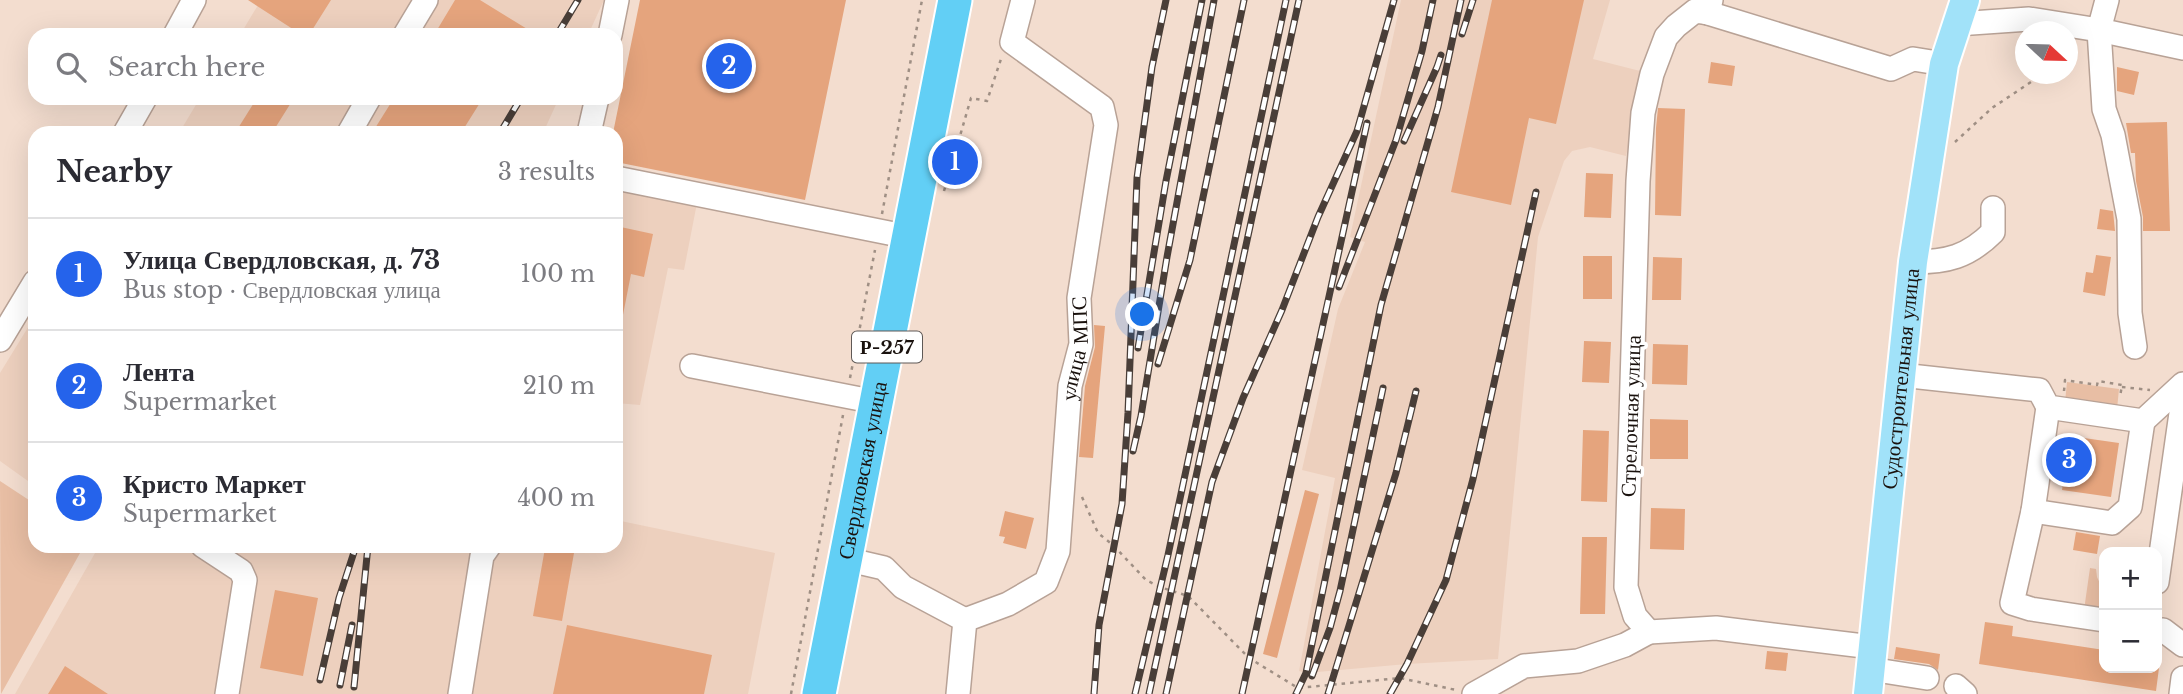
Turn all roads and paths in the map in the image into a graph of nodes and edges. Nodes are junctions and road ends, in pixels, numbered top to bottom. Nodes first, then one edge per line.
1 (194, 0) edge
2 (426, 0) edge
3 (617, 0) edge
4 (922, 0) edge
5 (954, 0) edge
6 (1023, 0) edge
7 (2107, 0) edge
8 (1709, 7) edge
9 (1961, 12) edge
10 (179, 28) edge
11 (409, 28) edge
12 (611, 28) edge
13 (2099, 30) junction
14 (1012, 41) junction
15 (2183, 48) edge
16 (1944, 64) junction
17 (141, 105) edge
18 (365, 105) edge
19 (595, 105) edge
20 (968, 111) dead end
21 (129, 126) edge
22 (353, 126) edge
23 (591, 126) edge
24 (623, 179) edge
25 (1993, 208) dead end
26 (881, 218) dead end
27 (909, 237) junction
28 (877, 242) dead end
29 (1913, 262) junction
30 (28, 294) edge
31 (0, 340) edge
32 (2135, 347) dead end
33 (692, 366) dead end
34 (1901, 375) junction
35 (2183, 384) edge
36 (2122, 387) junction
37 (2154, 390) dead end
38 (2120, 398) dead end
39 (861, 399) junction
40 (2183, 399) edge
41 (2055, 408) junction
42 (2143, 421) junction
43 (1063, 468) junction
44 (2033, 512) junction
45 (2162, 547) edge
46 (214, 553) edge
47 (483, 553) edge
48 (845, 559) junction
49 (965, 620) junction
50 (2099, 620) edge
51 (2162, 627) edge
52 (1649, 632) junction
53 (2183, 645) edge
54 (1870, 670) edge
55 (1927, 678) dead end
56 (2183, 678) edge
57 (1467, 693) edge
58 (227, 694) edge
59 (460, 694) edge
60 (791, 694) edge
61 (819, 694) edge
62 (958, 694) edge
63 (2181, 694) edge

1 - 10 street
2 - 11 street
3 - 12 street
4 - 26 path
5 - 27 highway, Свердловская улица / Р-257
6 - 14 street
7 - 13 street
8 - 16 street
8 - 52 street, Стрелочная улица
9 - 13 street
9 - 16 main road, Судостроительная улица
13 - 15 street
13 - 32 street
14 - 20 path
14 - 43 street, улица МПС
16 - 29 main road, Судостроительная улица
17 - 21 street
18 - 22 street
19 - 23 street
24 - 27 street
25 - 29 street
27 - 39 highway, Свердловская улица / Р-257
28 - 39 path
29 - 34 main road, Судостроительная улица
30 - 31 street
33 - 39 street
34 - 41 street
34 - 54 main road, Судостроительная улица
35 - 42 street
36 - 37 path
36 - 38 path
36 - 41 path
39 - 48 highway, Свердловская улица / Р-257
39 - 60 path
40 - 45 street
41 - 42 street
41 - 44 street
42 - 44 street
43 - 49 street, улица МПС
43 - 57 path
44 - 50 street
46 - 58 street
47 - 59 street
48 - 49 street
48 - 61 highway, Свердловская улица / Р-257
49 - 62 street
51 - 53 street
52 - 54 street
52 - 57 street
54 - 55 street
56 - 63 street

